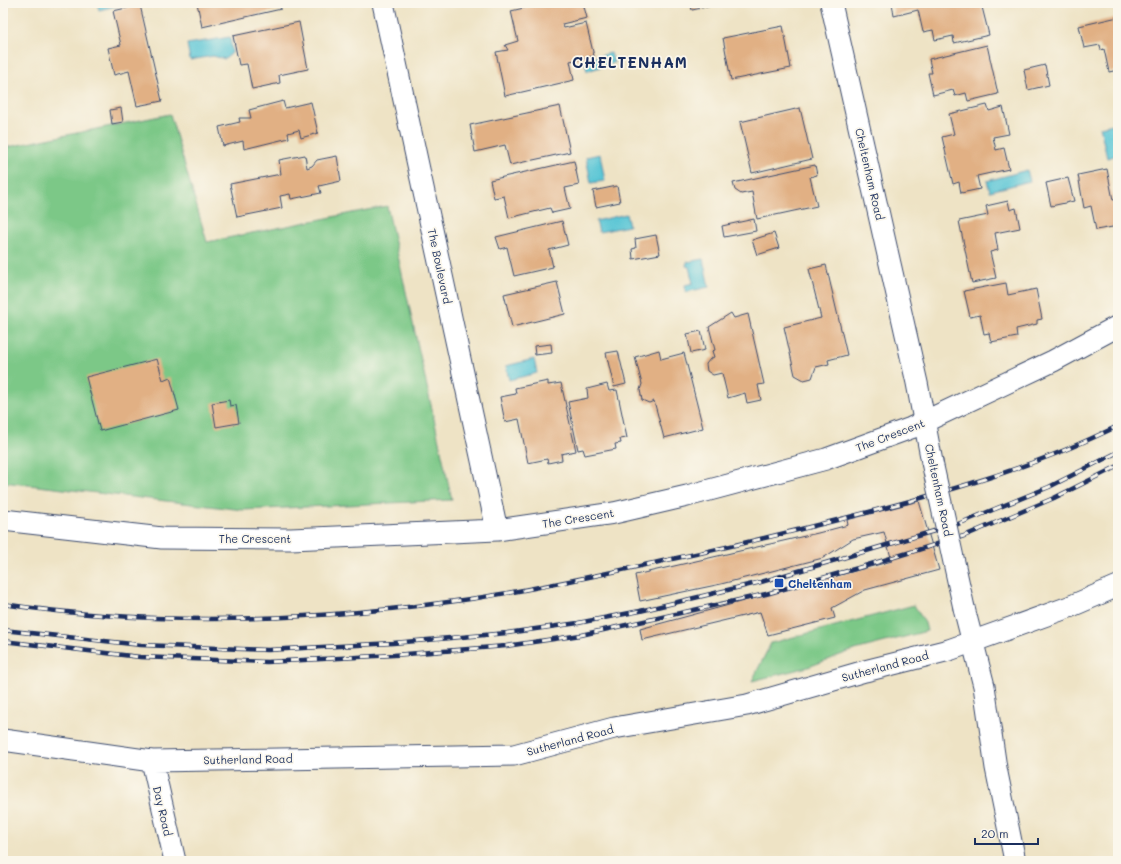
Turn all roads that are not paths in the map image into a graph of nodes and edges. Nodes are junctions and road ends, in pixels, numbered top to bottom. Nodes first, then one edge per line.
1 (383, 3) edge
2 (831, 3) edge
3 (1118, 326) edge
4 (925, 422) junction
5 (3, 520) edge
6 (497, 530) junction
7 (1118, 586) edge
8 (972, 642) junction
9 (3, 740) edge
10 (152, 761) junction
11 (175, 861) edge
12 (1015, 861) edge

1 - 6 street, The Boulevard
2 - 4 street, Cheltenham Road
3 - 4 street, The Crescent
4 - 6 street, The Crescent
4 - 8 street, Cheltenham Road, bridge
5 - 6 street, The Crescent
7 - 8 street, Sutherland Road
8 - 10 street, Sutherland Road
8 - 12 street, Cheltenham Road
9 - 10 street, Sutherland Road
10 - 11 street, Day Road

